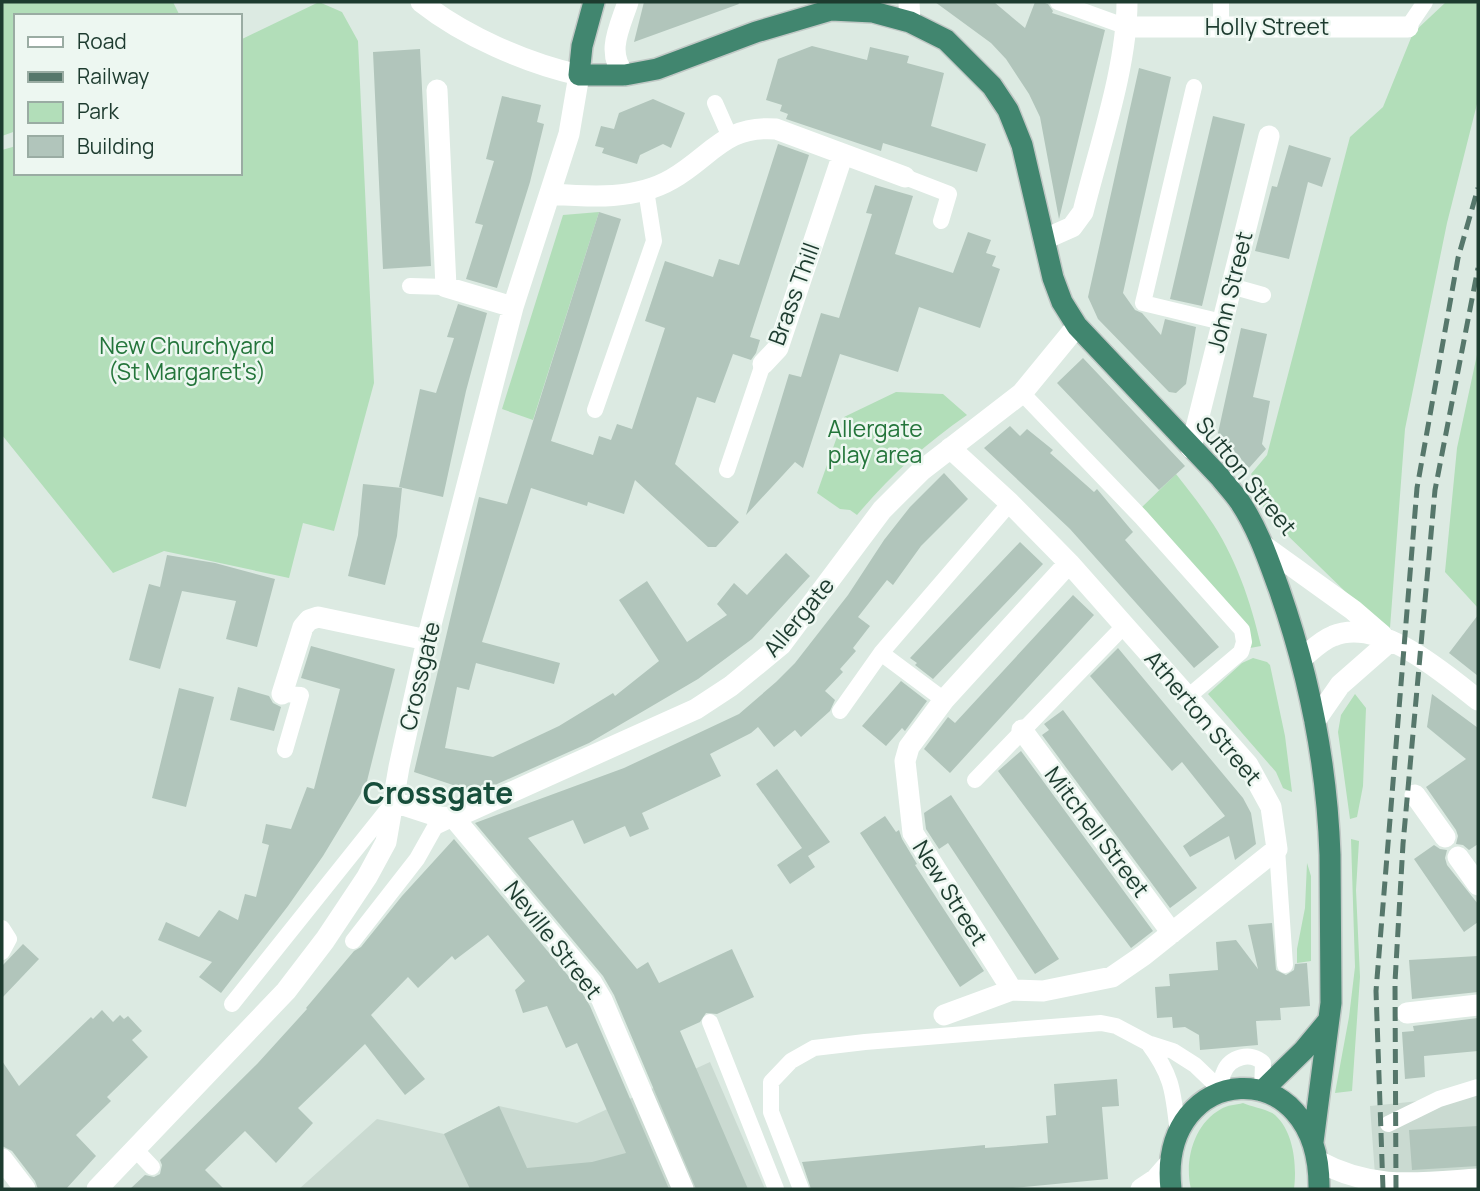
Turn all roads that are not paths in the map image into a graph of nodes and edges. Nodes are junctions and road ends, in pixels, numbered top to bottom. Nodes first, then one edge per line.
1 (421, 2) edge
2 (594, 2) edge
3 (628, 2) edge
4 (1058, 2) edge
5 (1126, 2) edge
6 (1221, 2) edge
7 (1425, 2) edge
8 (910, 12) edge
9 (1127, 27) junction
10 (1221, 27) junction
11 (1408, 27) joint
12 (579, 75) junction
13 (625, 75) junction
14 (1194, 87) dead end
15 (436, 90) dead end
16 (715, 103) dead end
17 (1269, 136) dead end
18 (730, 137) junction
19 (843, 154) junction
20 (905, 177) joint
21 (646, 190) junction
22 (551, 194) junction
23 (941, 220) dead end
24 (1045, 239) junction
25 (410, 286) dead end
26 (1231, 286) junction
27 (446, 287) junction
28 (1263, 295) dead end
29 (513, 307) junction
30 (1222, 322) junction
31 (1077, 327) junction
32 (763, 364) joint
33 (1022, 393) junction
34 (595, 410) dead end
35 (950, 448) junction
36 (1191, 448) junction
37 (727, 470) dead end
38 (1010, 503) junction
39 (1264, 546) junction
40 (1069, 563) junction
41 (1125, 625) junction
42 (427, 640) junction
43 (1390, 642) junction
44 (881, 653) junction
45 (1301, 658) junction
46 (282, 694) joint
47 (1189, 696) junction
48 (944, 700) junction
49 (1478, 700) edge
50 (840, 710) dead end
51 (1315, 721) junction
52 (1022, 730) junction
53 (285, 750) dead end
54 (975, 780) dead end
55 (1415, 795) dead end
56 (394, 802) junction
57 (454, 818) junction
58 (1445, 837) dead end
59 (1277, 849) junction
60 (1458, 857) dead end
61 (1478, 885) edge
62 (2, 928) edge
63 (1172, 933) junction
64 (353, 940) dead end
65 (2, 952) edge
66 (1285, 965) dead end
67 (1012, 990) junction
68 (232, 1004) dead end
69 (1478, 1005) edge
70 (1407, 1013) dead end
71 (944, 1015) dead end
72 (1329, 1019) junction
73 (710, 1022) dead end
74 (1148, 1043) junction
75 (1478, 1087) edge
76 (1221, 1090) junction
77 (1262, 1091) junction
78 (1388, 1125) dead end
79 (1178, 1134) junction
80 (135, 1149) junction
81 (1316, 1152) junction
82 (2, 1160) edge
83 (1170, 1163) junction
84 (152, 1167) dead end
85 (1478, 1179) edge
86 (1407, 1186) edge
87 (25, 1189) edge
88 (97, 1189) edge
89 (683, 1189) edge
90 (776, 1189) edge
91 (801, 1189) edge
92 (1140, 1189) edge
93 (1171, 1189) edge
94 (1319, 1189) edge

1 - 12 street
2 - 12 highway
3 - 13 street
4 - 9 lane
5 - 9 street
6 - 10 lane
7 - 11 lane
8 - 13 highway, Sutton Street
8 - 24 highway, Sutton Street
9 - 10 street, Holly Street
9 - 24 street
10 - 11 street, Holly Street
12 - 13 highway, Sutton Street
12 - 22 street, Crossgate
14 - 30 lane
15 - 27 street
16 - 18 lane
17 - 26 street, John Street
18 - 19 street
18 - 21 street
19 - 20 street
19 - 32 street, Brass Thill
20 - 23 lane
21 - 22 street
21 - 34 lane
22 - 29 street, Crossgate
24 - 31 highway, Sutton Street
25 - 27 lane
26 - 28 lane
26 - 30 street, John Street
27 - 29 street
29 - 42 street, Crossgate
30 - 36 street, John Street
31 - 33 street, Allergate
31 - 36 highway, Sutton Street
32 - 37 lane, Brass Thill
33 - 35 street, Allergate
33 - 47 lane
35 - 38 street, Atherton Street
35 - 57 street, Allergate
36 - 39 highway, Sutton Street
38 - 40 street, Atherton Street
38 - 44 lane
39 - 43 street, Sutton Street
39 - 45 highway
40 - 41 street, Atherton Street
40 - 48 street, New Street
41 - 47 street, Atherton Street
41 - 52 lane
42 - 46 street
42 - 56 street, Crossgate
43 - 45 street, Sutton Street
43 - 49 street, Sutton Street
43 - 51 street
44 - 48 lane
44 - 50 lane
45 - 51 highway
46 - 53 lane
47 - 59 street, Atherton Street
48 - 67 street, New Street
51 - 72 highway
52 - 54 lane
52 - 63 street, Mitchell Street
55 - 58 street
56 - 57 street
56 - 68 lane
56 - 80 street, Crossgate
57 - 64 lane
57 - 89 street, Neville Street
59 - 63 street
59 - 66 lane
60 - 61 street
62 - 65 lane
63 - 67 street
67 - 71 street
69 - 70 street
72 - 77 highway
72 - 81 highway
73 - 90 lane
74 - 76 lane
74 - 79 lane
74 - 91 lane
75 - 78 lane
76 - 77 highway
76 - 77 lane
76 - 79 highway
77 - 81 highway
79 - 83 highway
80 - 84 lane
80 - 88 street, Crossgate
81 - 86 street
81 - 94 highway
82 - 87 street
83 - 92 street
83 - 93 highway
85 - 86 street

